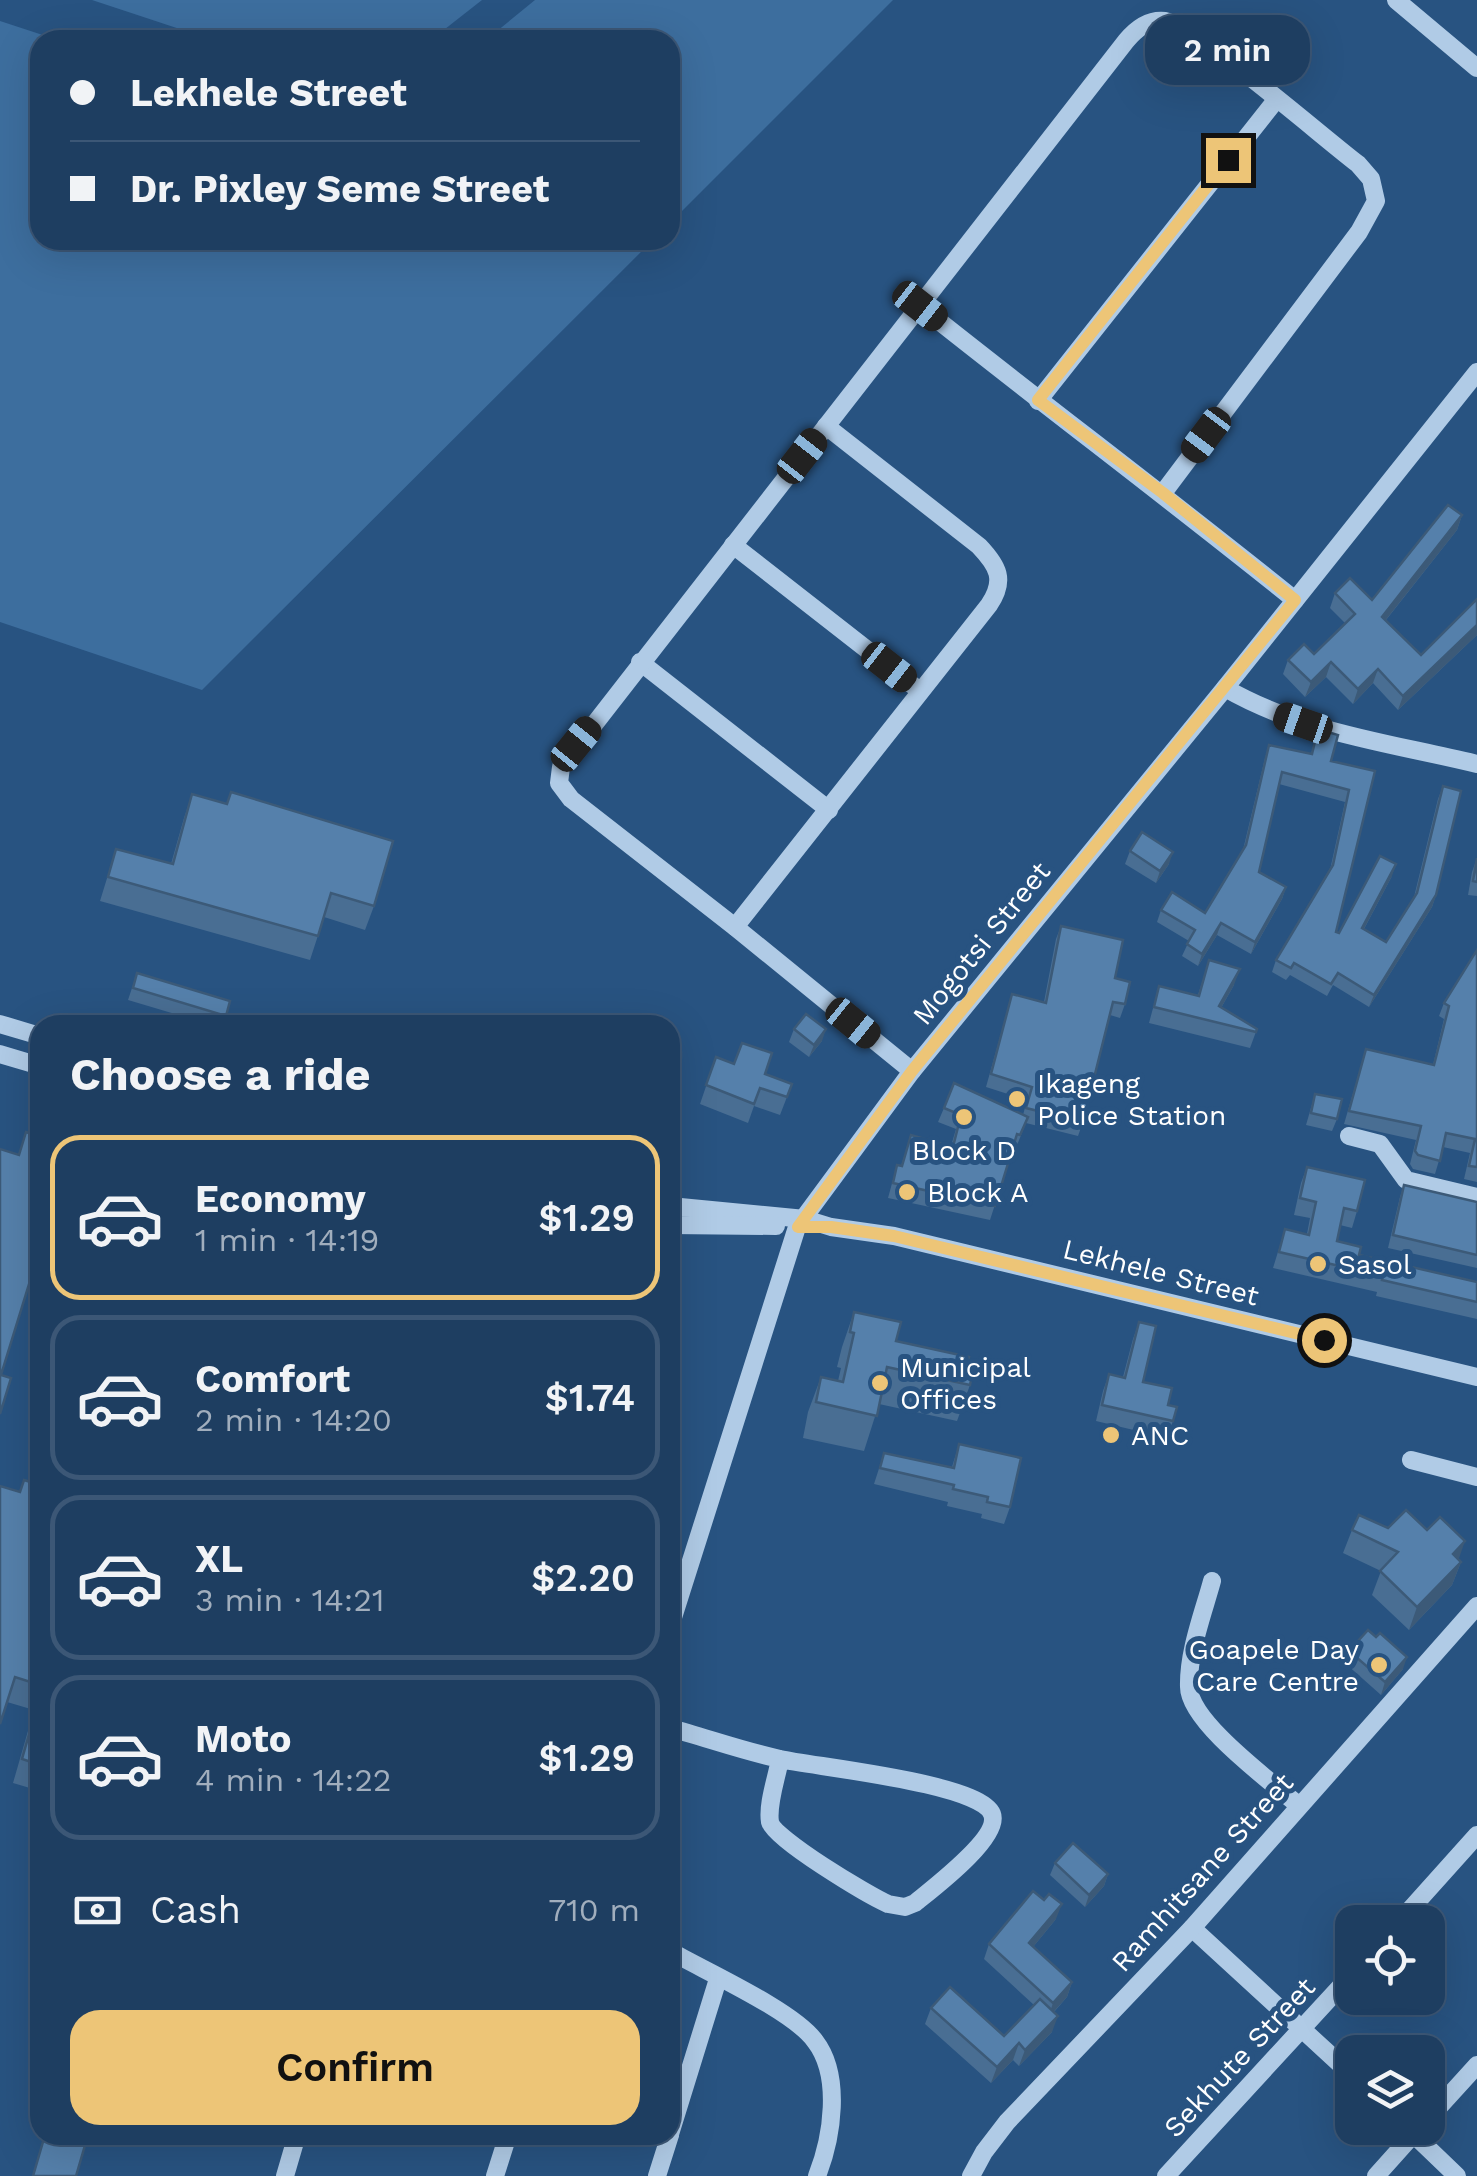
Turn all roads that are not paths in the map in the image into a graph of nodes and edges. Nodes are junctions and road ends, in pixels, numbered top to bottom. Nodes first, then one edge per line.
1 (1396, 0) edge
2 (1477, 68) edge
3 (1276, 100) junction
4 (920, 306) junction
5 (1477, 372) edge
6 (1038, 400) junction
7 (826, 426) junction
8 (1163, 493) junction
9 (733, 545) junction
10 (1295, 600) junction
11 (640, 662) junction
12 (1226, 688) junction
13 (920, 692) junction
14 (1477, 764) edge
15 (829, 810) junction
16 (735, 927) junction
17 (0, 1024) edge
18 (30, 1033) edge
19 (0, 1054) edge
20 (30, 1063) edge
21 (912, 1071) junction
22 (1350, 1136) dead end
23 (1477, 1197) edge
24 (680, 1207) edge
25 (801, 1223) junction
26 (680, 1224) edge
27 (1477, 1377) edge
28 (1411, 1460) dead end
29 (1477, 1477) edge
30 (1212, 1581) dead end
31 (680, 1596) edge
32 (1477, 1606) edge
33 (680, 1731) edge
34 (780, 1759) junction
35 (1298, 1805) junction
36 (1477, 1835) edge
37 (1414, 1905) edge
38 (1192, 1928) junction
39 (680, 1956) edge
40 (718, 1978) junction
41 (1335, 1993) edge
42 (1304, 2029) junction
43 (1335, 2059) edge
44 (1477, 2066) edge
45 (1445, 2101) edge
46 (680, 2102) edge
47 (294, 2145) edge
48 (505, 2145) edge
49 (667, 2145) edge
50 (1401, 2145) edge
51 (1428, 2145) edge
52 (284, 2176) edge
53 (495, 2176) edge
54 (657, 2176) edge
55 (817, 2176) edge
56 (971, 2176) edge
57 (1166, 2176) edge
58 (1376, 2176) edge
59 (1458, 2176) edge

1 - 2 street
3 - 4 street
3 - 6 street
3 - 8 street
4 - 6 street
4 - 7 street
5 - 10 street, Mogotsi Street
6 - 8 street
7 - 9 street
7 - 13 street
8 - 10 street
9 - 11 street
9 - 13 street
10 - 12 street, Mogotsi Street
11 - 15 street
11 - 16 street
12 - 14 street
12 - 21 street, Mogotsi Street
13 - 15 street
15 - 16 street
16 - 21 street
17 - 18 street
19 - 20 street
21 - 25 street, Mogotsi Street
22 - 23 street
24 - 25 street
25 - 26 street
25 - 27 street, Lekhele Street
25 - 31 street, Mogotsi Street
28 - 29 street
30 - 35 street
32 - 35 street, Ramhitsane Street
33 - 34 street
34 - 34 street
35 - 38 street, Ramhitsane Street
36 - 37 street
38 - 42 street
38 - 56 street, Ramhitsane Street
39 - 40 street
40 - 46 street
40 - 55 street
41 - 42 street, Sekhute Street
42 - 43 street
42 - 57 street, Sekhute Street
44 - 45 street
47 - 52 street
48 - 53 street
49 - 54 street
50 - 58 street
51 - 59 street

